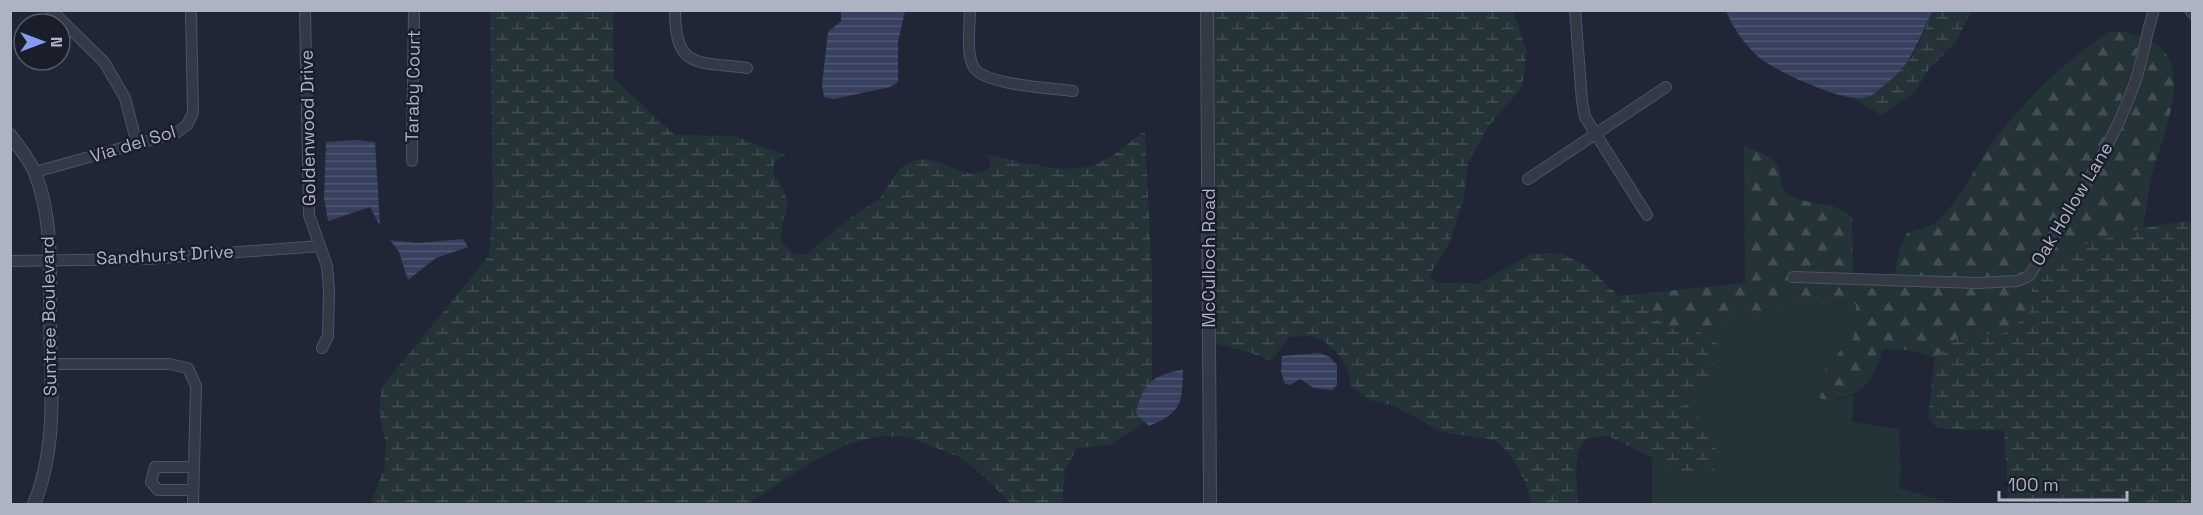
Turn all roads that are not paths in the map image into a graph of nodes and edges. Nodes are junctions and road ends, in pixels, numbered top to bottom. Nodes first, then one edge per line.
1 (51, 10) edge
2 (191, 10) edge
3 (305, 10) edge
4 (414, 10) edge
5 (675, 10) edge
6 (970, 10) edge
7 (1208, 10) edge
8 (1575, 10) edge
9 (2154, 10) edge
10 (747, 68) dead end
11 (1666, 87) dead end
12 (1073, 92) dead end
13 (10, 135) edge
14 (1595, 135) junction
15 (137, 144) junction
16 (412, 161) dead end
17 (35, 172) junction
18 (1528, 179) dead end
19 (1647, 215) dead end
20 (320, 246) junction
21 (50, 260) junction
22 (10, 261) edge
23 (1793, 277) dead end
24 (322, 348) dead end
25 (51, 364) junction
26 (192, 467) junction
27 (193, 490) junction
28 (34, 504) edge
29 (193, 504) edge
30 (1210, 504) edge

1 - 15 street
2 - 15 street, Via del Sol
3 - 20 street, Goldenwood Drive
4 - 16 street, Taraby Court
5 - 10 street
6 - 12 street
7 - 30 street, McCulloch Road
8 - 14 street
9 - 23 street, Oak Hollow Lane
11 - 14 street
13 - 17 street, Suntree Boulevard
14 - 18 street
14 - 19 street
15 - 17 street, Via del Sol
17 - 21 street, Suntree Boulevard
20 - 21 street, Sandhurst Drive
20 - 24 street, Goldenwood Drive
21 - 22 street, Sandhurst Drive
21 - 25 street, Suntree Boulevard
25 - 26 street
25 - 28 street, Suntree Boulevard
26 - 27 street
26 - 27 street
27 - 29 street

